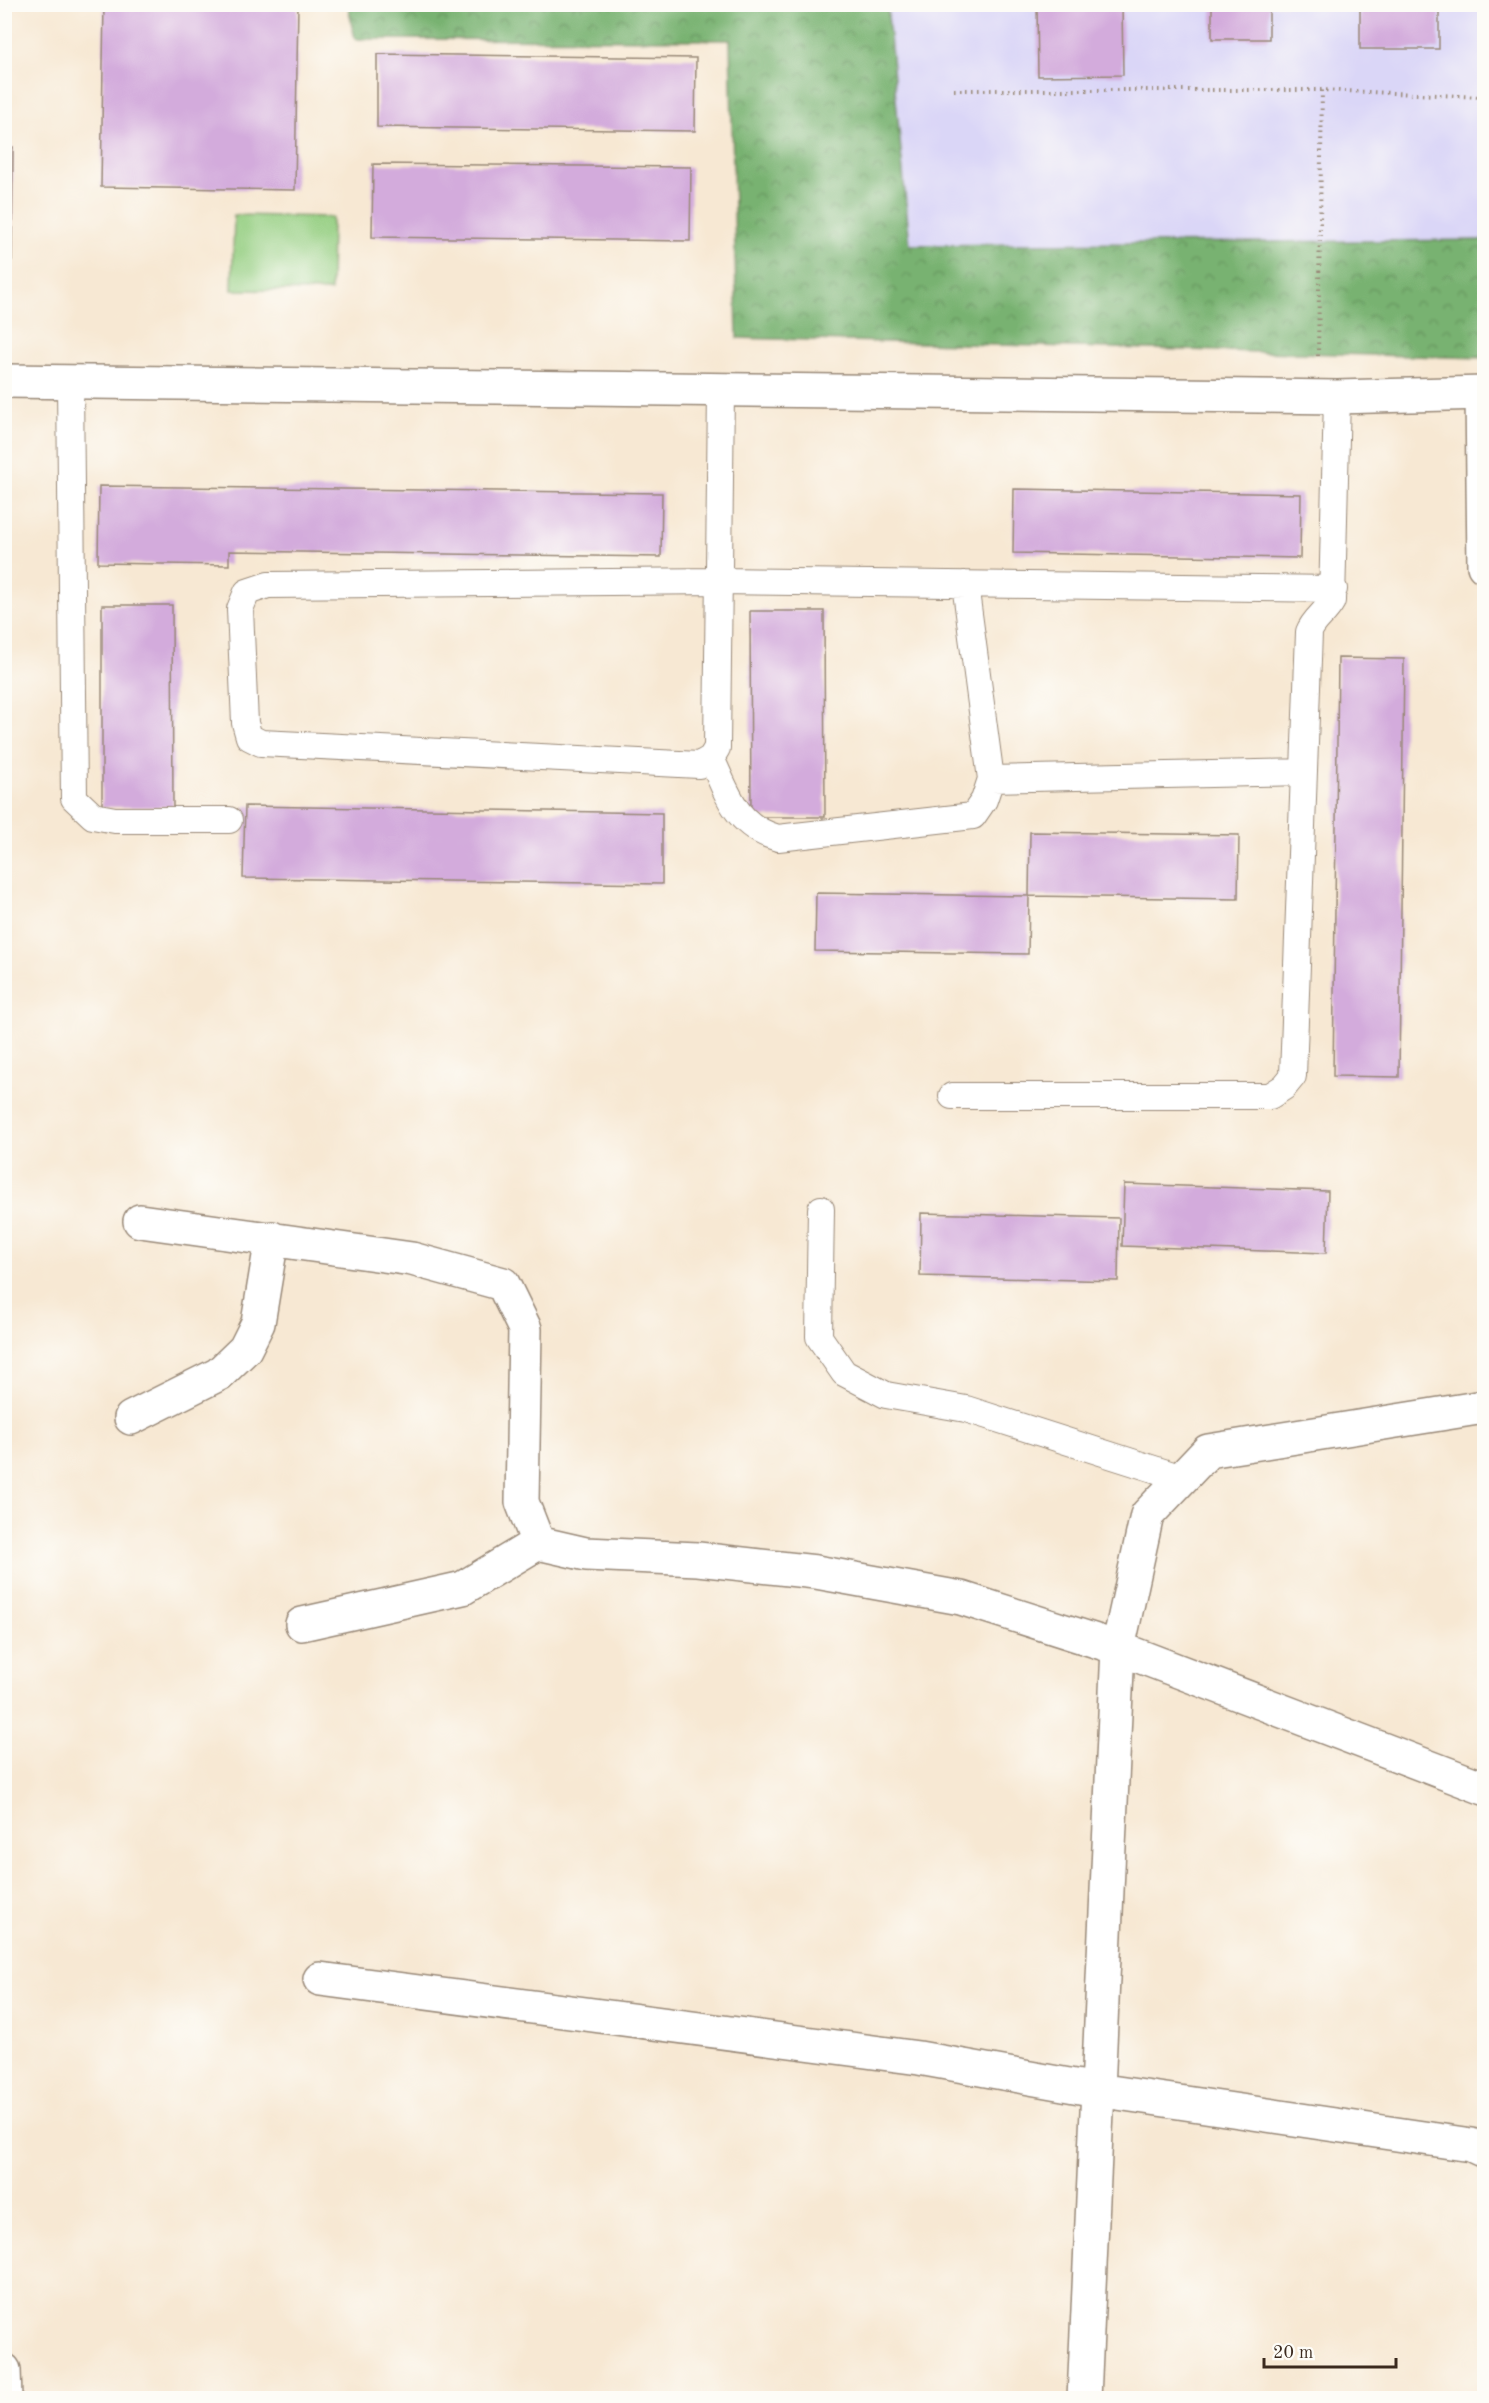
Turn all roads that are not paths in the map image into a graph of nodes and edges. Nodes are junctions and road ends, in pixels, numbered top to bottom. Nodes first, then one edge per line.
1 (4, 381) edge
2 (70, 382) junction
3 (721, 390) junction
4 (1483, 393) edge
5 (1327, 396) junction
6 (1485, 566) edge
7 (720, 581) junction
8 (965, 584) junction
9 (1334, 589) junction
10 (711, 758) junction
11 (1303, 772) junction
12 (991, 779) junction
13 (229, 820) dead end
14 (952, 1096) dead end
15 (821, 1209) dead end
16 (140, 1221) dead end
17 (272, 1238) junction
18 (1485, 1407) edge
19 (131, 1418) dead end
20 (1182, 1478) junction
21 (538, 1543) junction
22 (302, 1624) dead end
23 (1118, 1648) junction
24 (1485, 1788) edge
25 (320, 1979) dead end
26 (1097, 2090) junction
27 (1485, 2151) edge
28 (4, 2370) edge
29 (5, 2398) edge
30 (1084, 2398) edge

1 - 2 street
2 - 3 street
2 - 13 lane
3 - 5 street
3 - 7 lane
4 - 5 street
4 - 6 street
5 - 9 lane
7 - 8 lane
7 - 10 lane
7 - 10 lane
8 - 9 lane
8 - 12 lane
9 - 11 lane
10 - 12 lane
11 - 12 lane
11 - 14 lane
15 - 20 lane
16 - 17 street
17 - 19 street
17 - 21 street
18 - 20 street
20 - 23 street
21 - 22 street
21 - 23 street
23 - 24 street
23 - 26 street
25 - 26 street
26 - 27 street
26 - 30 street
28 - 29 street

